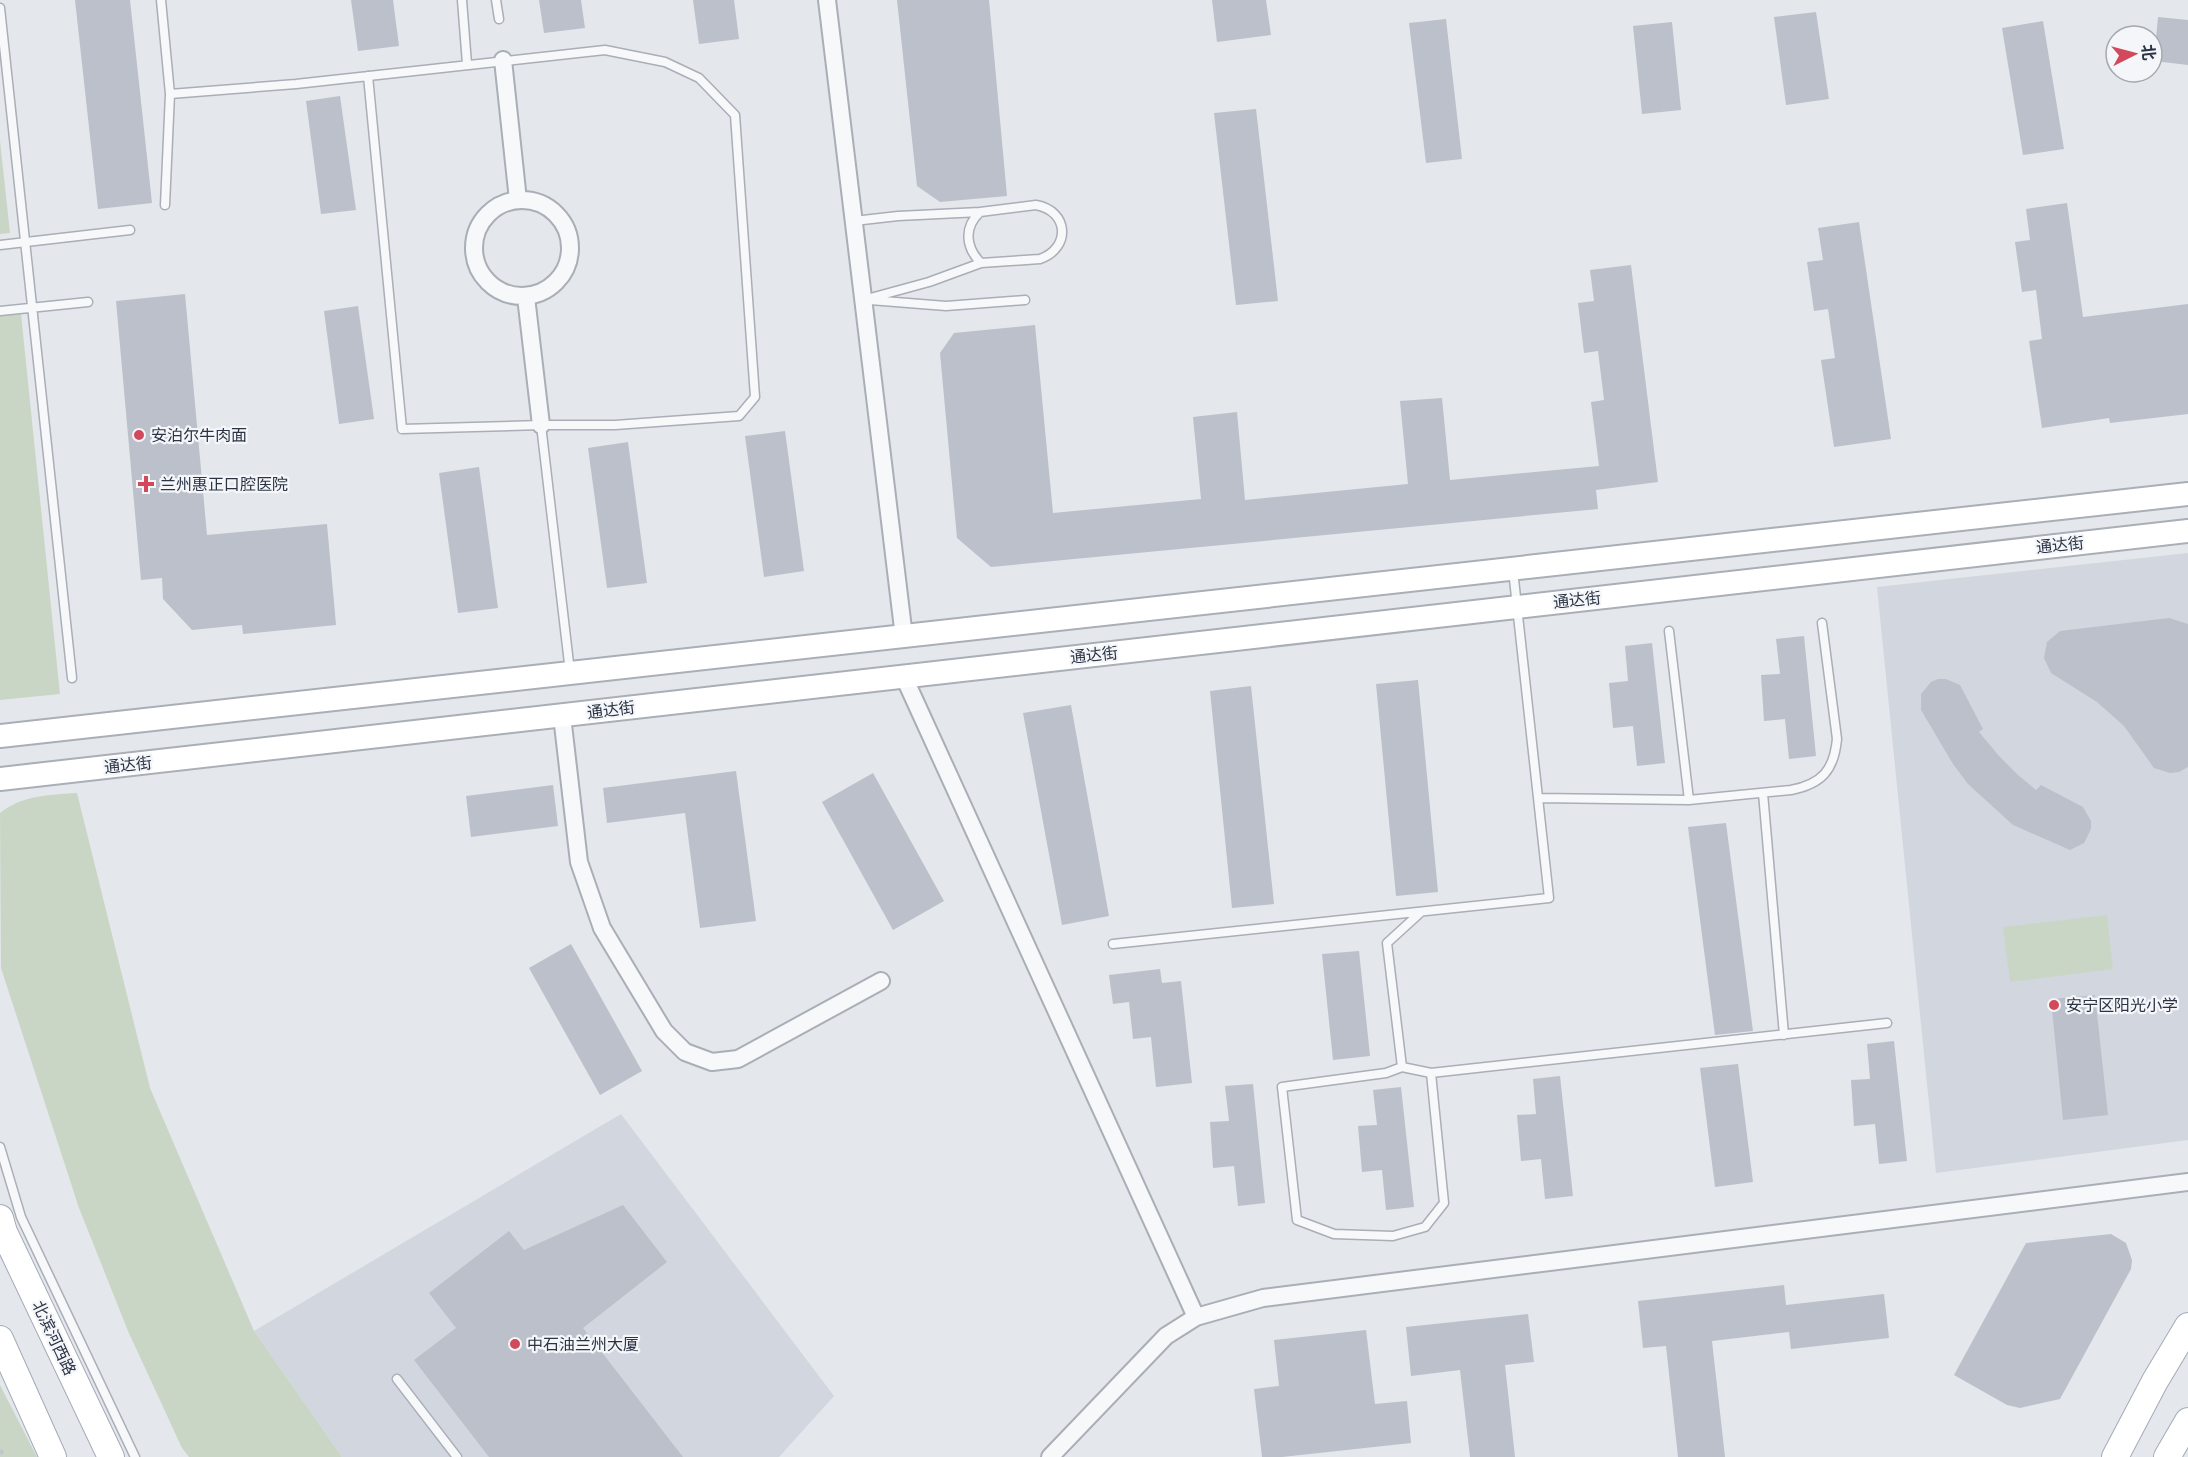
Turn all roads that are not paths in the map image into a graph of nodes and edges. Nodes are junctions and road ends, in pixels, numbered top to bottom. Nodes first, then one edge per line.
1 (161, 0) edge
2 (462, 0) edge
3 (496, 0) edge
4 (827, 0) edge
5 (0, 8) edge
6 (499, 20) dead end
7 (503, 60) junction
8 (467, 64) junction
9 (368, 76) junction
10 (170, 94) junction
11 (518, 200) junction
12 (165, 205) dead end
13 (980, 212) junction
14 (854, 221) junction
15 (130, 230) dead end
16 (25, 242) junction
17 (0, 245) edge
18 (981, 263) junction
19 (526, 297) junction
20 (863, 300) junction
21 (1025, 300) dead end
22 (88, 302) dead end
23 (32, 308) junction
24 (0, 311) edge
25 (542, 425) junction
26 (2188, 494) edge
27 (2188, 531) edge
28 (1513, 569) junction
29 (1517, 607) junction
30 (1822, 622) dead end
31 (1669, 632) dead end
32 (904, 637) junction
33 (570, 674) junction
34 (904, 676) junction
35 (72, 678) dead end
36 (562, 716) junction
37 (0, 736) edge
38 (0, 779) edge
39 (1763, 793) junction
40 (1538, 798) junction
41 (1689, 800) junction
42 (1421, 912) junction
43 (1113, 944) dead end
44 (881, 981) dead end
45 (1887, 1023) dead end
46 (1784, 1035) junction
47 (1402, 1067) junction
48 (1431, 1073) junction
49 (0, 1146) edge
50 (2188, 1182) edge
51 (0, 1218) edge
52 (1196, 1317) junction
53 (2188, 1326) edge
54 (0, 1339) edge
55 (397, 1379) dead end
56 (2188, 1421) edge
57 (53, 1457) edge
58 (111, 1457) edge
59 (135, 1457) edge
60 (458, 1457) edge
61 (1050, 1457) edge
62 (2115, 1457) edge
63 (2167, 1457) edge

1 - 10 lane
2 - 8 lane
3 - 6 lane
4 - 14 street
5 - 16 lane
7 - 8 lane
7 - 11 street
7 - 25 lane
8 - 9 lane
9 - 10 lane
9 - 25 lane
10 - 12 lane
11 - 19 street
11 - 19 street
13 - 14 lane
13 - 18 lane
13 - 18 lane
14 - 20 street
15 - 16 lane
16 - 17 lane
16 - 23 lane
18 - 20 lane
19 - 25 street
20 - 21 lane
20 - 32 street
22 - 23 lane
23 - 24 lane
23 - 35 lane
25 - 33 lane
26 - 28 main road
27 - 29 main road, 通达街
28 - 29 lane
28 - 32 main road
29 - 34 main road, 通达街
29 - 40 lane
30 - 39 lane
31 - 41 lane
32 - 33 main road
33 - 37 main road
34 - 36 main road, 通达街
34 - 52 street
36 - 38 main road, 通达街
36 - 44 street
39 - 41 lane
39 - 46 lane
40 - 41 lane
40 - 42 lane
42 - 43 lane
42 - 47 lane
45 - 46 lane
46 - 48 lane
47 - 48 lane
47 - 48 lane
49 - 59 lane
50 - 52 street
51 - 58 main road, 北滨河西路
52 - 61 street
53 - 62 main road
54 - 57 main road
55 - 60 lane
56 - 63 main road

